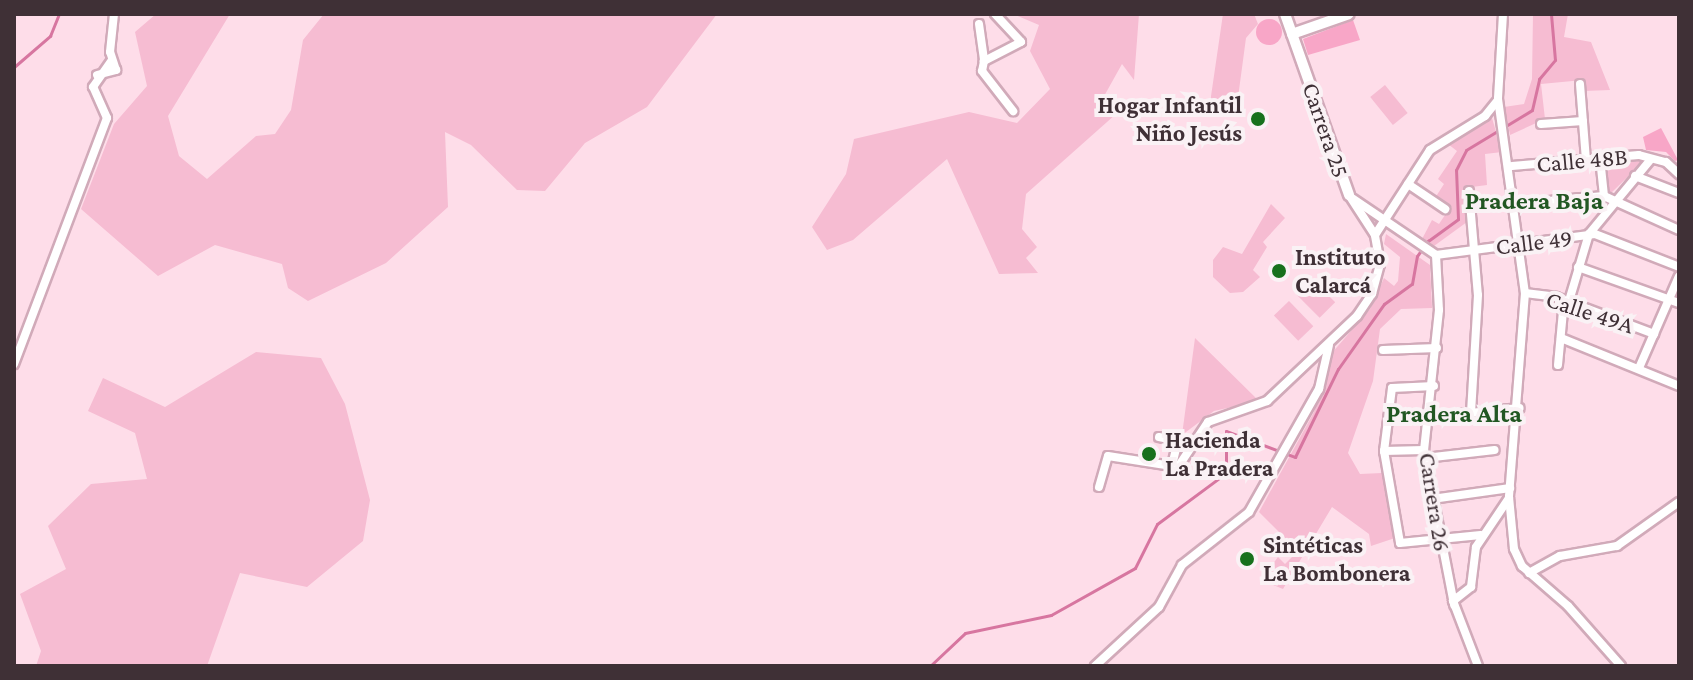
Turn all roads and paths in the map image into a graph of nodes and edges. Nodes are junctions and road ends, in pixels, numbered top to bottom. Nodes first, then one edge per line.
1 (114, 14) edge
2 (995, 14) edge
3 (1285, 14) edge
4 (1349, 14) edge
5 (1503, 14) edge
6 (979, 24) dead end
7 (1292, 34) junction
8 (112, 60) junction
9 (984, 61) junction
10 (97, 75) junction
11 (1580, 84) dead end
12 (1498, 99) junction
13 (1013, 111) dead end
14 (1583, 121) junction
15 (1541, 124) dead end
16 (1600, 158) junction
17 (1651, 159) junction
18 (1586, 160) junction
19 (1512, 166) junction
20 (1679, 174) edge
21 (1635, 176) junction
22 (1408, 184) junction
23 (1469, 191) dead end
24 (1679, 193) edge
25 (1349, 195) junction
26 (1604, 196) junction
27 (1613, 203) junction
28 (1516, 204) junction
29 (1445, 209) dead end
30 (1386, 222) junction
31 (1679, 230) edge
32 (1589, 234) junction
33 (1375, 235) junction
34 (1519, 245) junction
35 (1475, 249) junction
36 (1431, 253) junction
37 (1578, 267) junction
38 (1679, 267) edge
39 (1679, 276) edge
40 (1525, 293) junction
41 (1566, 301) junction
42 (1668, 301) junction
43 (1679, 303) edge
44 (1654, 334) junction
45 (1561, 338) junction
46 (1329, 345) junction
47 (1437, 348) junction
48 (1383, 350) dead end
49 (14, 364) edge
50 (1558, 365) dead end
51 (1639, 368) junction
52 (1434, 386) junction
53 (1679, 386) edge
54 (1520, 408) junction
55 (1471, 413) junction
56 (1430, 417) junction
57 (1159, 437) dead end
58 (1495, 450) dead end
59 (1384, 451) junction
60 (1425, 454) junction
61 (1171, 469) junction
62 (1099, 487) dead end
63 (1510, 493) junction
64 (1432, 499) junction
65 (1679, 502) edge
66 (1481, 535) junction
67 (1439, 539) junction
68 (1529, 573) junction
69 (1454, 605) junction
70 (1095, 666) edge
71 (1478, 666) edge
72 (1621, 666) edge

1 - 8 street
2 - 9 street
3 - 7 street, Carrera 25
4 - 7 street
5 - 12 street
6 - 9 street
7 - 25 street, Carrera 25
8 - 10 street
8 - 10 street
9 - 13 street
10 - 49 street
11 - 14 street
12 - 19 street
12 - 22 street
14 - 15 street
14 - 18 street
16 - 17 street, Calle 48B
16 - 18 street, Calle 48B
16 - 26 street
17 - 20 street
17 - 21 street
18 - 19 street, Calle 48B
19 - 28 street
21 - 24 street
21 - 27 street
22 - 29 street
22 - 30 street
23 - 35 street
25 - 30 street, Carrera 25
25 - 33 street
26 - 27 street
26 - 28 street
27 - 31 street
27 - 32 street
28 - 34 street
30 - 33 street
30 - 36 street, Carrera 25
32 - 34 street, Calle 49
32 - 37 street
32 - 38 street, Calle 49
33 - 46 street
34 - 35 street, Calle 49
34 - 40 street
35 - 36 street, Calle 49
35 - 55 street
36 - 47 street, Carrera 26
37 - 41 street
37 - 42 street
39 - 42 street
40 - 41 street, Calle 49A
40 - 54 street
41 - 44 street, Calle 49A
41 - 45 street
42 - 43 street
42 - 44 street
44 - 51 street
45 - 50 street
45 - 51 street
46 - 61 street
46 - 70 street
47 - 48 street
47 - 52 street, Carrera 26
51 - 53 street
52 - 56 street, Carrera 26
52 - 59 street
54 - 55 street
54 - 63 street
55 - 56 street
56 - 60 street, Carrera 26
57 - 61 street
58 - 60 street
59 - 60 street
59 - 67 street
60 - 64 street, Carrera 26
61 - 62 street
63 - 64 street
63 - 66 street
63 - 68 street
64 - 67 street, Carrera 26
65 - 68 street
66 - 67 street
66 - 69 street
67 - 69 street, Carrera 26
68 - 72 street
69 - 71 street, Carrera 26

